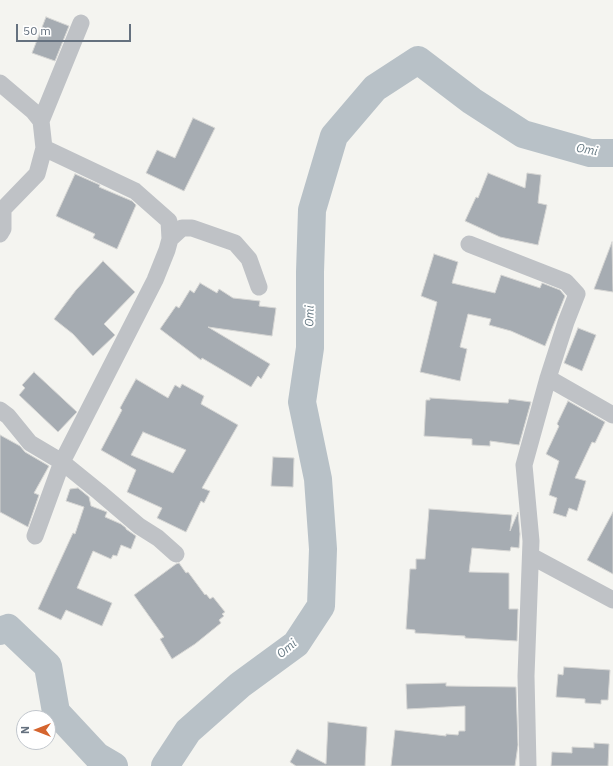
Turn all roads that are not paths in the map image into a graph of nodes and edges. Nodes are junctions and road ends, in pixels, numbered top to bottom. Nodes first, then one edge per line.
1 (81, 23) dead end
2 (0, 83) edge
3 (41, 122) junction
4 (44, 148) junction
5 (0, 234) edge
6 (170, 239) junction
7 (469, 244) dead end
8 (259, 287) dead end
9 (548, 378) junction
10 (0, 410) edge
11 (613, 415) edge
12 (62, 462) junction
13 (35, 536) dead end
14 (176, 554) dead end
15 (530, 556) junction
16 (613, 600) edge
17 (528, 766) edge

1 - 3 street
2 - 3 street
3 - 4 street
4 - 5 street
4 - 6 street
6 - 8 street
6 - 12 street
7 - 9 street
9 - 11 street
9 - 15 street
10 - 12 street
12 - 13 street
12 - 14 street
15 - 16 street
15 - 17 street

